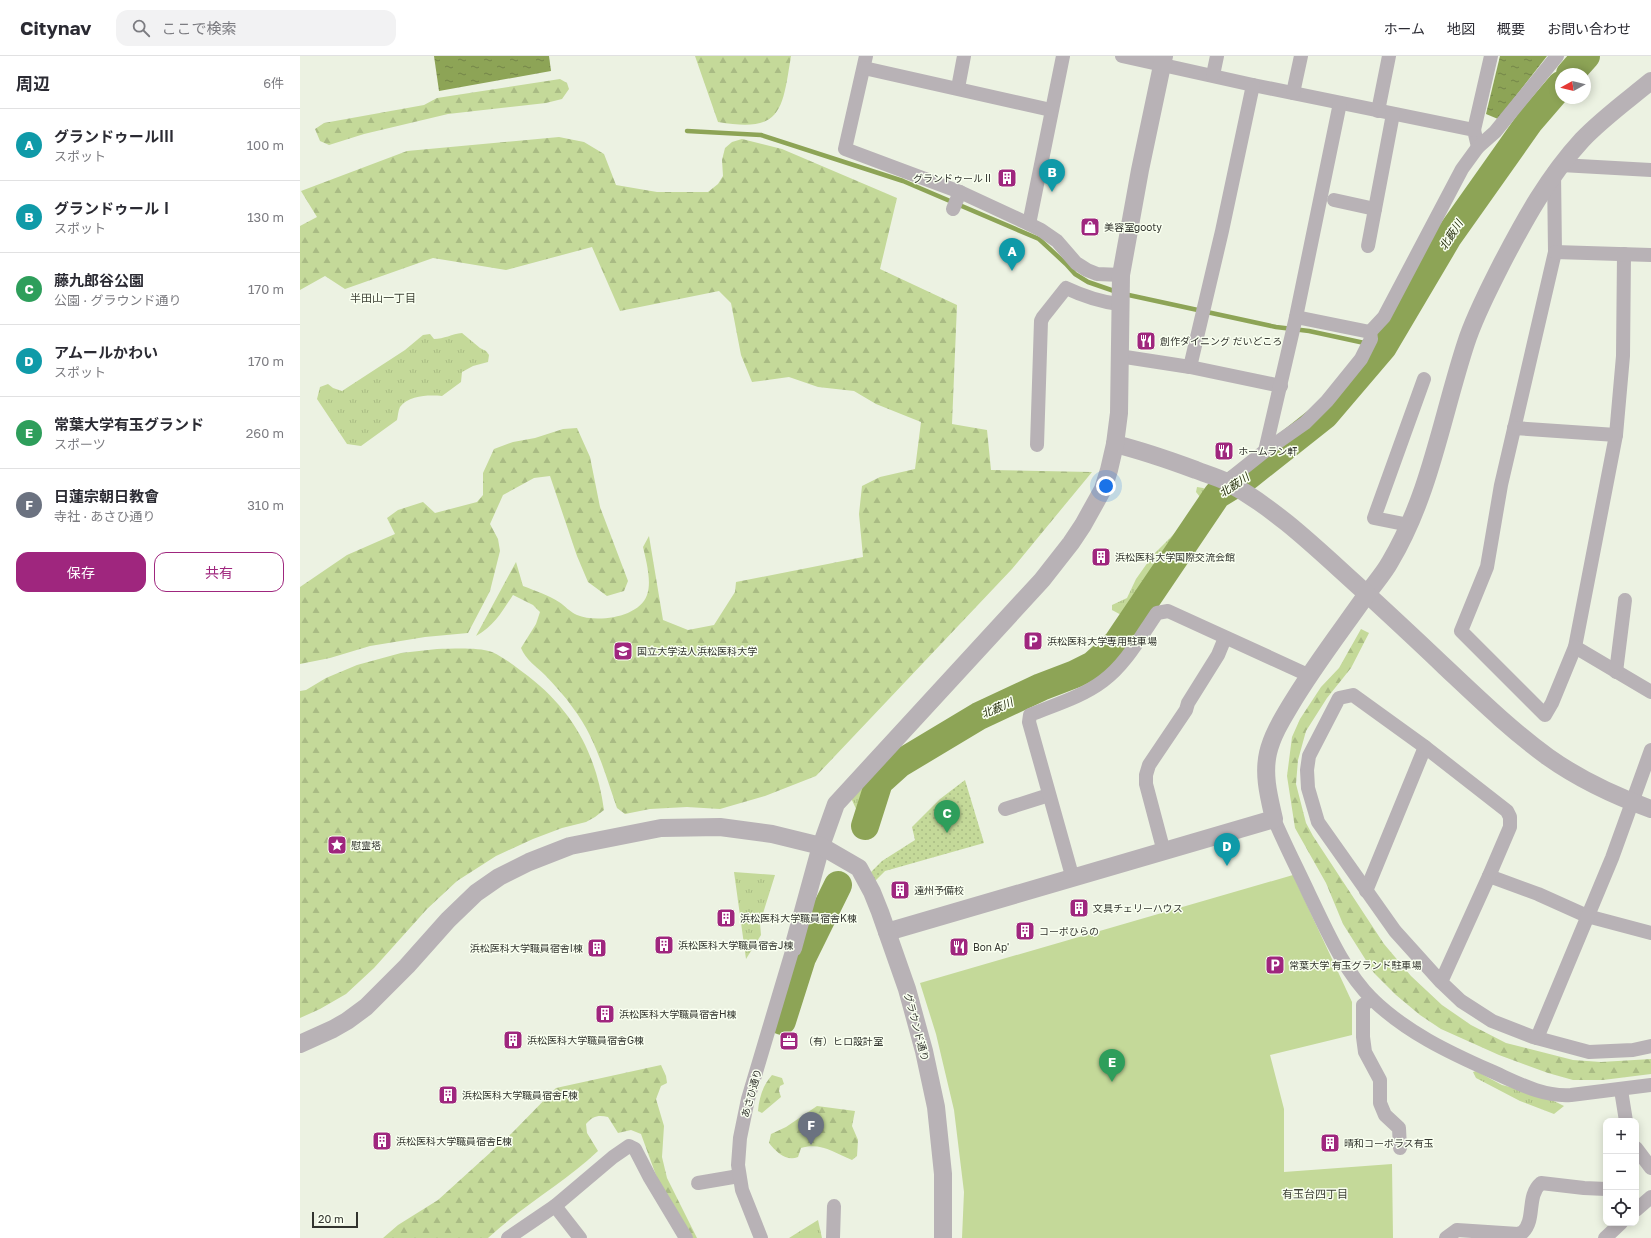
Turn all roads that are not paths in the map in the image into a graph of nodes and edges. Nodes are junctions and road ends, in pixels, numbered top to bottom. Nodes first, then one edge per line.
1 (964, 56) edge
2 (1063, 56) edge
3 (1122, 56) edge
4 (1217, 56) edge
5 (1301, 56) edge
6 (1389, 56) edge
7 (1491, 56) edge
8 (1557, 56) edge
9 (1163, 60) edge
10 (865, 62) edge
11 (1213, 75) junction
12 (1651, 81) edge
13 (1253, 85) junction
14 (958, 88) junction
15 (1293, 93) junction
16 (1340, 103) junction
17 (1051, 110) junction
18 (1378, 110) junction
19 (1394, 114) junction
20 (1474, 130) junction
21 (1478, 146) junction
22 (1558, 168) junction
23 (1651, 170) edge
24 (960, 192) junction
25 (1334, 200) dead end
26 (953, 209) dead end
27 (1375, 209) junction
28 (1029, 224) junction
29 (1368, 246) dead end
30 (1555, 252) junction
31 (1624, 254) junction
32 (1651, 255) edge
33 (1120, 291) junction
34 (1296, 318) junction
35 (1369, 340) junction
36 (1119, 356) junction
37 (1190, 367) junction
38 (1424, 379) dead end
39 (1281, 386) junction
40 (1514, 428) junction
41 (1616, 435) junction
42 (1115, 444) junction
43 (1037, 445) dead end
44 (1265, 451) junction
45 (1232, 485) junction
46 (1409, 525) junction
47 (1367, 594) junction
48 (1625, 600) dead end
49 (1225, 638) junction
50 (1575, 647) junction
51 (1616, 672) junction
52 (1308, 675) junction
53 (1651, 692) edge
54 (1425, 747) junction
55 (1651, 750) edge
56 (1049, 795) junction
57 (1631, 802) junction
58 (1005, 809) dead end
59 (1651, 809) edge
60 (1274, 819) junction
61 (821, 846) junction
62 (1164, 852) junction
63 (1489, 876) junction
64 (1073, 879) junction
65 (1366, 891) junction
66 (1587, 916) junction
67 (886, 932) junction
68 (1651, 933) edge
69 (793, 948) joint
70 (1441, 982) junction
71 (1372, 998) junction
72 (1537, 1038) junction
73 (300, 1044) edge
74 (1651, 1046) edge
75 (1651, 1086) edge
76 (1621, 1090) junction
77 (1626, 1118) edge
78 (1400, 1148) dead end
79 (1639, 1152) edge
80 (1651, 1168) edge
81 (739, 1176) junction
82 (698, 1183) dead end
83 (1603, 1189) edge
84 (1651, 1197) edge
85 (554, 1206) junction
86 (834, 1206) dead end
87 (1639, 1207) edge
88 (1618, 1226) edge
89 (508, 1238) edge
90 (580, 1238) edge
91 (686, 1238) edge
92 (761, 1238) edge
93 (833, 1238) edge
94 (943, 1238) edge
95 (1446, 1238) edge
96 (1605, 1238) edge

1 - 14 street
2 - 17 street
3 - 9 street
4 - 11 street
5 - 15 street
6 - 18 street
7 - 20 street
8 - 21 street
9 - 11 street
9 - 33 street
10 - 14 street
10 - 24 street
11 - 13 street
12 - 22 street
13 - 15 street
13 - 37 street
14 - 17 street
15 - 16 street
16 - 18 street
16 - 34 street
17 - 28 street
18 - 19 street
19 - 20 street
19 - 27 street
20 - 21 street
21 - 35 street
22 - 23 street
22 - 30 street
22 - 46 street
24 - 26 street
24 - 28 street
25 - 27 street
27 - 29 street
28 - 33 street
30 - 31 street
30 - 40 street
31 - 32 street
31 - 41 street
33 - 36 street
33 - 43 street
34 - 35 street
34 - 39 street
35 - 44 street
36 - 37 street
36 - 42 street
37 - 39 street
38 - 46 street
39 - 44 street
40 - 41 street
40 - 50 street
41 - 50 street
42 - 45 street
42 - 61 street
44 - 45 street
45 - 47 street
46 - 47 street
47 - 52 street
47 - 57 street
48 - 51 street
49 - 52 street
49 - 56 street
49 - 62 street
50 - 51 street
51 - 53 street
52 - 60 street
54 - 63 street
54 - 65 street
54 - 65 street
55 - 57 street
56 - 58 street
56 - 64 street
57 - 59 street
57 - 66 street
60 - 62 street
60 - 71 street
61 - 67 street, グラウンド通り
61 - 69 street
61 - 73 street, グラウンド通り
62 - 64 street
63 - 66 street
63 - 70 street
64 - 67 street
65 - 70 street
66 - 68 street
66 - 72 street
67 - 94 street, グラウンド通り
69 - 81 street, あさひ通り
70 - 72 street
71 - 76 street
71 - 78 street
72 - 74 street
75 - 76 street
76 - 77 street
79 - 80 street
81 - 82 street
81 - 92 street, あさひ通り
83 - 95 street
84 - 87 street
85 - 89 street
85 - 90 street
85 - 91 street
86 - 93 street
88 - 96 street

